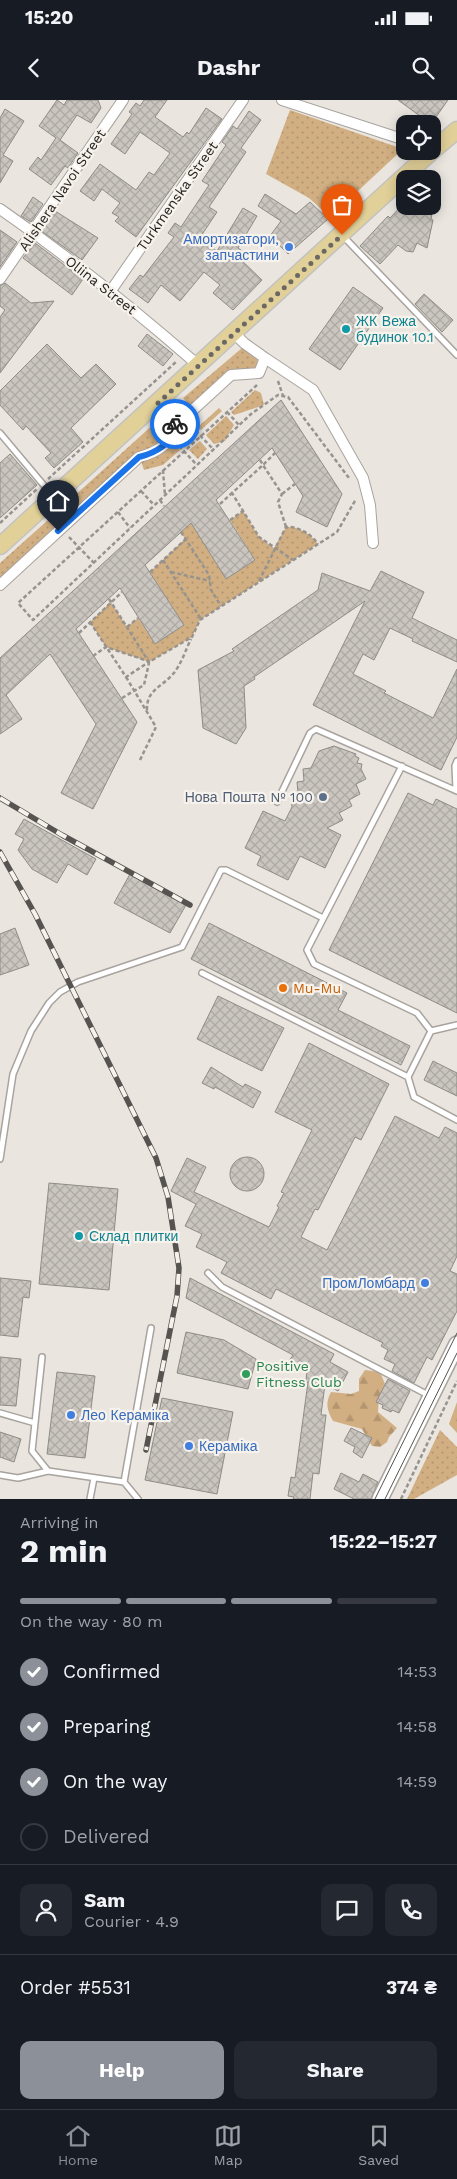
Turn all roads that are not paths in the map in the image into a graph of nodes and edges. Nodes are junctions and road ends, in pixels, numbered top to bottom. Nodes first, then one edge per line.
1 (124, 100) edge
2 (243, 100) edge
3 (282, 100) edge
4 (457, 130) edge
5 (396, 137) edge
6 (441, 143) edge
7 (422, 160) edge
8 (0, 209) edge
9 (33, 232) junction
10 (342, 235) junction
11 (0, 279) edge
12 (110, 292) junction
13 (234, 333) junction
14 (457, 355) edge
15 (265, 358) junction
16 (198, 365) junction
17 (158, 403) junction
18 (172, 421) junction
19 (0, 433) edge
20 (54, 497) junction
21 (374, 543) dead end
22 (0, 546) edge
23 (0, 585) edge
24 (457, 761) edge
25 (402, 766) junction
26 (456, 791) edge
27 (277, 802) dead end
28 (324, 918) junction
29 (202, 973) dead end
30 (457, 1025) edge
31 (431, 1030) junction
32 (408, 1078) junction
33 (457, 1120) edge
34 (0, 1159) edge
35 (208, 1273) dead end
36 (151, 1328) dead end
37 (457, 1344) edge
38 (42, 1357) dead end
39 (430, 1396) junction
40 (0, 1413) edge
41 (35, 1423) junction
42 (48, 1472) junction
43 (0, 1475) edge
44 (94, 1478) junction
45 (124, 1482) junction
46 (90, 1499) edge
47 (138, 1499) edge
48 (380, 1499) edge

1 - 9 street, Alishera Navoi Street
2 - 12 street, Turkmenska Street
3 - 5 street
4 - 6 main road
7 - 10 main road
8 - 9 street, Oliina Street
9 - 11 street, Alishera Navoi Street
9 - 12 street, Oliina Street
10 - 13 main road
10 - 14 lane
12 - 16 street, Oliina Street
13 - 15 street
13 - 16 main road
15 - 18 street
15 - 21 street
16 - 17 main road
17 - 18 street
17 - 20 main road
18 - 23 street
19 - 20 lane
20 - 22 main road
24 - 26 lane
25 - 26 lane
25 - 27 lane
25 - 28 lane
28 - 31 lane
28 - 34 lane
29 - 32 lane
30 - 31 lane
31 - 32 lane
32 - 33 lane
35 - 39 lane
36 - 45 lane
37 - 39 main road
38 - 41 lane
39 - 48 main road
40 - 41 lane
41 - 42 lane
42 - 43 lane
42 - 44 lane
44 - 45 lane
44 - 46 lane
45 - 47 lane

